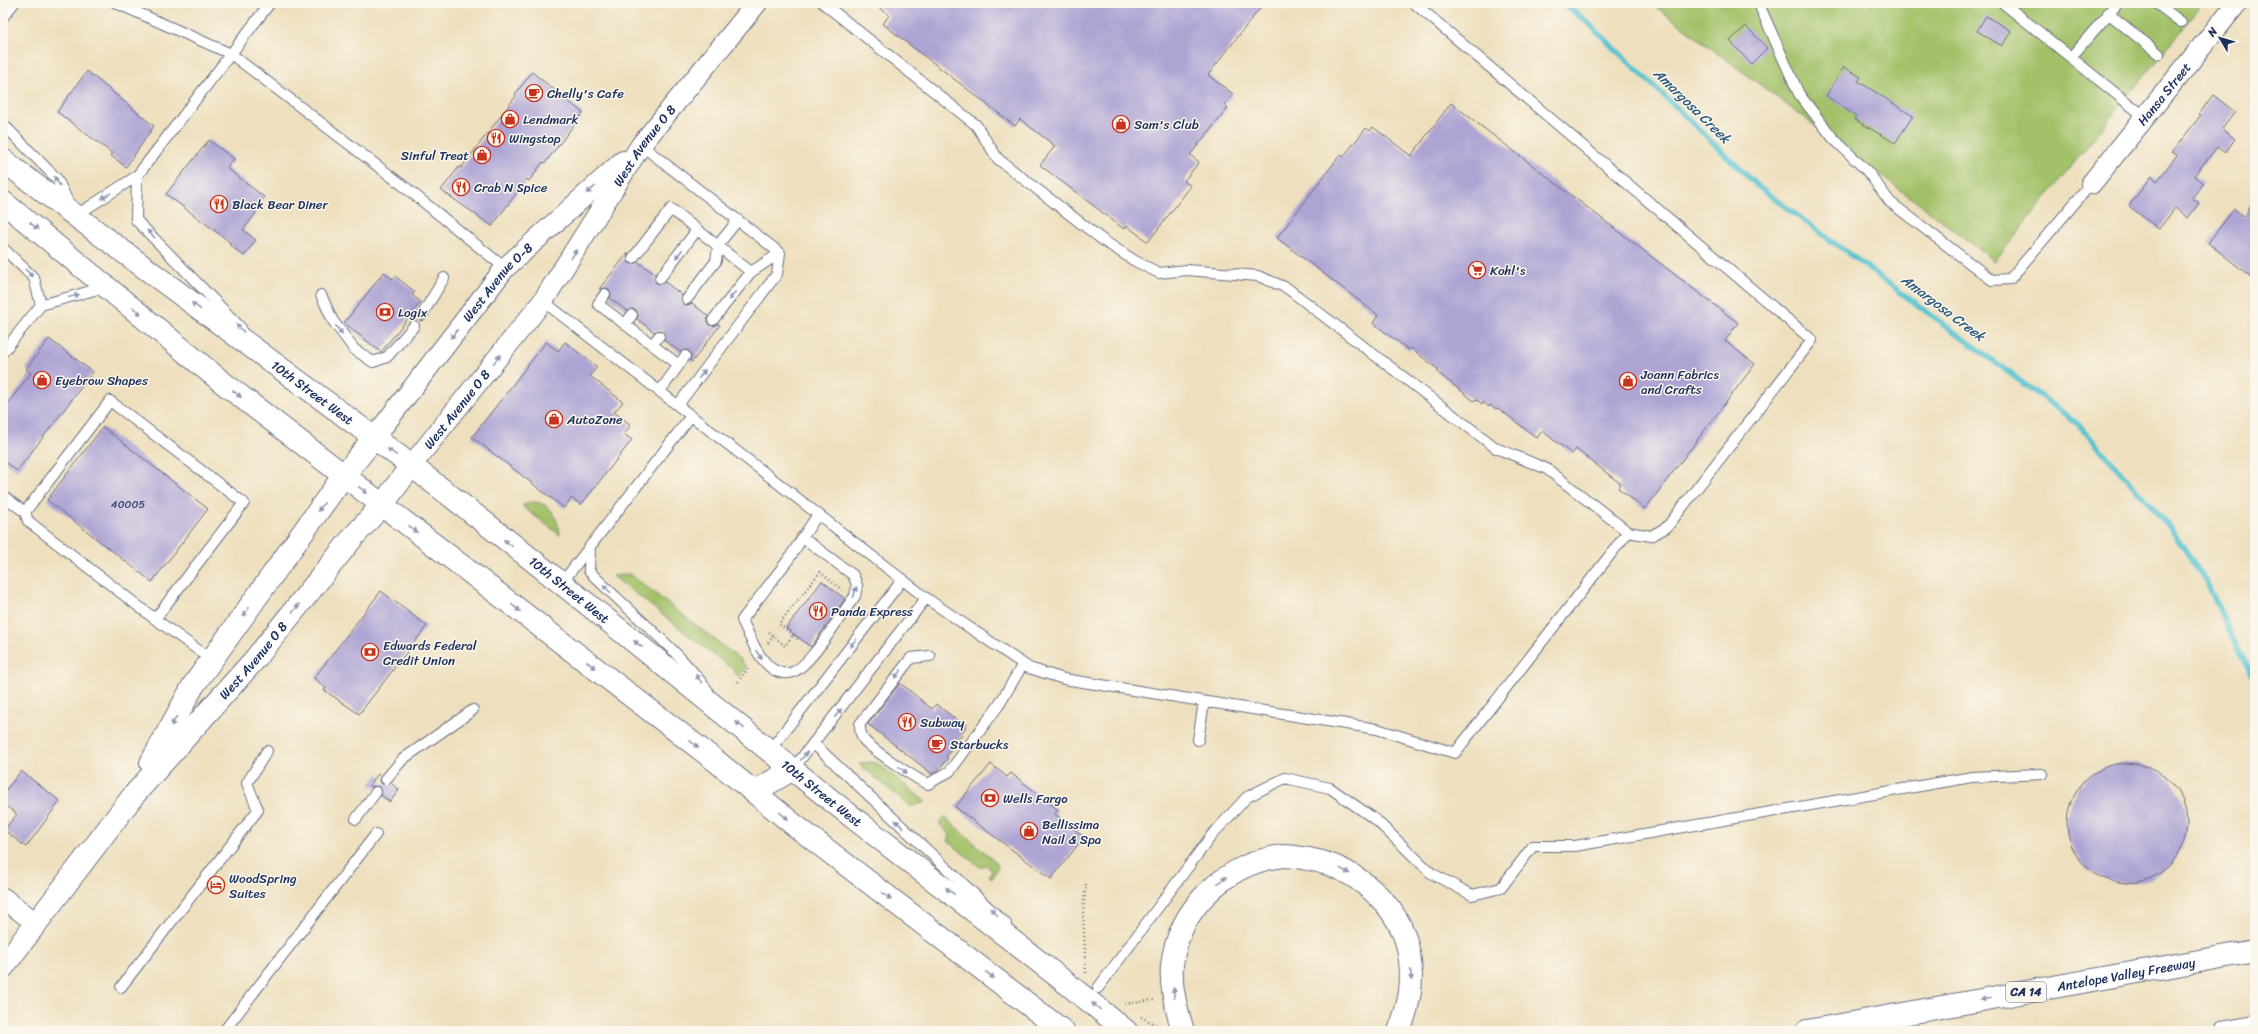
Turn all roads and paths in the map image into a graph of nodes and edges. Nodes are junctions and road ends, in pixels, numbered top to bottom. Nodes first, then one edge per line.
1 (14, 3) edge
2 (116, 3) edge
3 (270, 3) edge
4 (757, 3) edge
5 (823, 3) edge
6 (1414, 3) edge
7 (1762, 3) edge
8 (2003, 3) edge
9 (2118, 3) edge
10 (2156, 3) edge
11 (2237, 3) edge
12 (2108, 13) junction
13 (3, 17) edge
14 (2181, 22) dead end
15 (231, 54) junction
16 (2159, 54) dead end
17 (2071, 57) junction
18 (2145, 117) junction
19 (3, 124) edge
20 (641, 145) junction
21 (3, 160) edge
22 (137, 176) junction
23 (2091, 184) joint
24 (3, 202) edge
25 (75, 216) junction
26 (738, 220) junction
27 (697, 230) junction
28 (718, 245) junction
29 (3, 248) edge
30 (780, 253) junction
31 (633, 258) dead end
32 (505, 268) junction
33 (751, 272) junction
34 (444, 278) dead end
35 (660, 278) dead end
36 (107, 286) junction
37 (606, 294) dead end
38 (321, 295) dead end
39 (687, 299) dead end
40 (543, 301) junction
41 (40, 305) junction
42 (422, 315) dead end
43 (632, 315) dead end
44 (713, 320) dead end
45 (625, 324) junction
46 (414, 326) dead end
47 (659, 336) dead end
48 (652, 345) junction
49 (3, 352) edge
50 (685, 356) dead end
51 (679, 365) junction
52 (277, 366) junction
53 (660, 391) junction
54 (678, 405) junction
55 (692, 416) junction
56 (374, 438) junction
57 (411, 466) junction
58 (344, 475) junction
59 (3, 496) edge
60 (383, 504) junction
61 (25, 512) junction
62 (818, 514) junction
63 (1628, 532) junction
64 (802, 537) junction
65 (590, 546) junction
66 (902, 579) junction
67 (561, 584) junction
68 (844, 591) dead end
69 (926, 598) junction
70 (155, 619) junction
71 (769, 632) dead end
72 (793, 635) junction
73 (800, 641) dead end
74 (930, 656) dead end
75 (212, 660) junction
76 (1023, 664) junction
77 (1204, 702) junction
78 (473, 710) dead end
79 (722, 711) junction
80 (1198, 740) dead end
81 (814, 744) junction
82 (770, 750) junction
83 (267, 751) dead end
84 (793, 769) junction
85 (2042, 774) dead end
86 (386, 780) dead end
87 (376, 792) dead end
88 (754, 792) junction
89 (133, 796) junction
90 (356, 819) dead end
91 (376, 834) dead end
92 (1086, 882) dead end
93 (3, 898) edge
94 (36, 924) junction
95 (2250, 952) edge
96 (3, 967) edge
97 (1051, 970) junction
98 (1081, 973) dead end
99 (121, 987) dead end
100 (1098, 988) dead end
101 (1156, 999) dead end
102 (1128, 1008) dead end
103 (1130, 1022) edge
104 (2255, 1026) edge
105 (1175, 1030) edge
106 (224, 1031) edge
107 (1064, 1031) edge
108 (1399, 1031) edge
109 (1807, 1031) edge
110 (2226, 1031) edge

1 - 13 lane
2 - 15 lane
3 - 15 lane
4 - 20 street, West Avenue O 8
5 - 63 lane
6 - 63 lane
7 - 23 lane
8 - 17 lane
9 - 12 lane
10 - 14 lane
11 - 18 street, Hansa Street
12 - 16 lane
12 - 17 lane
15 - 22 lane
15 - 32 lane
17 - 18 lane
18 - 23 street, Hansa Street
25 -> 19 lane
20 - 26 lane
20 -> 32 street, West Avenue O-8
40 -> 20 street, West Avenue O 8
21 - 25 main road, 10th Street West
22 -> 25 lane
52 -> 22 lane
24 -> 36 main road
52 -> 25 main road, 10th Street West
26 - 28 lane
26 - 30 lane
27 - 28 lane
27 - 31 lane
27 -> 35 lane
28 - 33 lane
28 - 39 lane
29 -> 41 lane
30 - 33 lane
54 -> 30 lane
32 -> 56 street, West Avenue O-8
33 -> 44 lane
34 - 42 lane
41 -> 36 lane
36 -> 58 main road
37 - 45 lane
38 -> 46 lane
40 - 53 lane
57 -> 40 street, West Avenue O 8
41 - 49 lane
43 - 45 lane
45 - 48 lane
47 - 48 lane
48 - 51 lane
50 - 51 lane
51 - 53 lane
52 - 56 main road, 10th Street West
53 - 54 lane
54 - 55 lane
55 - 62 lane
55 - 65 lane
57 -> 56 main road, 10th Street West
56 - 58 main road, West Avenue O 8
57 - 60 main road, West Avenue O 8
67 -> 57 main road, 10th Street West
58 -> 60 main road
58 -> 75 main road, West Avenue O 8
59 - 61 lane
60 -> 88 main road
89 -> 60 main road, West Avenue O 8
61 - 70 lane
61 - 70 lane
62 - 64 lane
62 - 66 lane
63 - 77 lane
64 -> 64 lane
65 - 67 lane
79 -> 65 lane
66 - 69 lane
66 -> 82 lane
79 -> 67 main road, 10th Street West
68 - 72 path
69 - 76 lane
81 -> 69 lane
70 - 75 lane
71 - 72 path
72 - 73 path
74 -> 76 lane
75 -> 89 main road, West Avenue O 8
76 - 77 lane
77 - 80 lane
78 - 86 lane
82 -> 79 main road, 10th Street West
84 -> 81 lane
97 -> 81 lane
82 - 84 main road, 10th Street West
82 - 88 main road
83 - 99 lane
84 - 88 main road
97 -> 84 main road, 10th Street West
85 - 100 lane
87 - 90 lane
88 -> 107 main road
89 - 94 main road, West Avenue O 8
91 - 106 lane
92 - 98 path
93 - 94 street
94 - 96 main road, West Avenue O 8
95 -> 109 main road, Antelope Valley Freeway / CA 14
103 -> 97 main road, 10th Street West
101 - 102 path
103 - 105 path
104 - 110 main road
105 -> 108 main road

